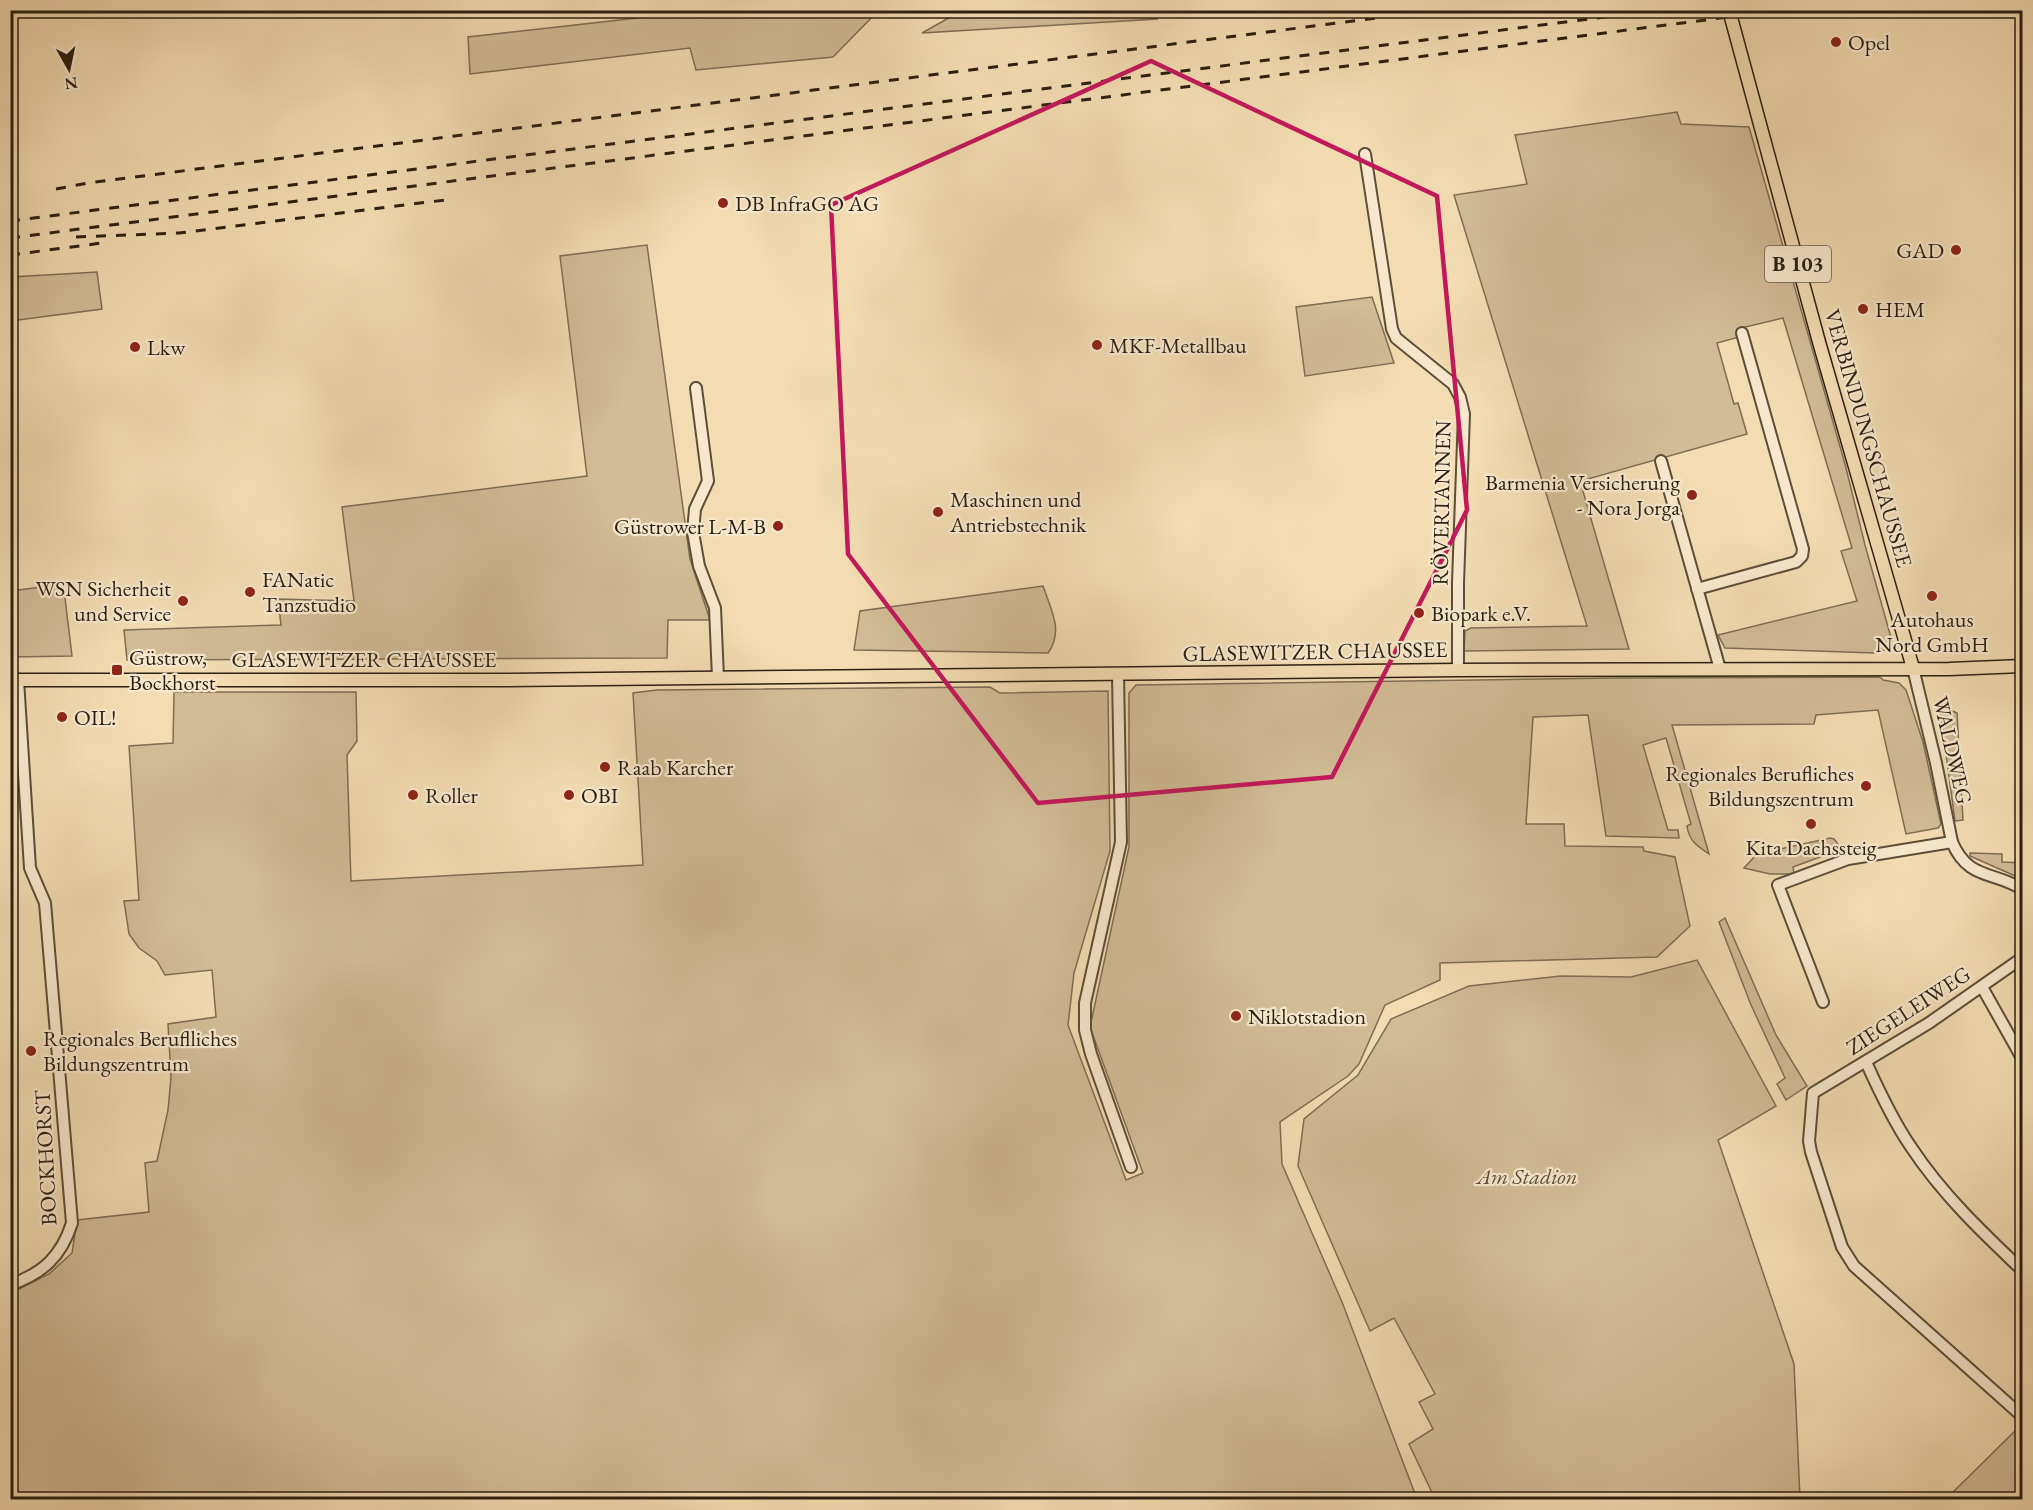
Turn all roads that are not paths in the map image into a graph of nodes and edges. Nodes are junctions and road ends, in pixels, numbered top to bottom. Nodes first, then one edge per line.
1 (1730, 10) edge
2 (1365, 153) dead end
3 (1742, 333) dead end
4 (696, 388) dead end
5 (1661, 462) dead end
6 (1697, 589) junction
7 (2022, 666) edge
8 (1913, 668) junction
9 (1720, 669) junction
10 (1458, 670) junction
11 (1118, 675) junction
12 (718, 678) junction
13 (14, 680) edge
14 (1952, 842) junction
15 (2022, 889) edge
16 (2022, 958) edge
17 (1982, 987) junction
18 (1823, 1002) dead end
19 (2022, 1058) edge
20 (1866, 1062) junction
21 (1131, 1167) dead end
22 (2022, 1270) edge
23 (10, 1285) edge
24 (2022, 1416) edge
25 (2022, 1495) edge
26 (2021, 1500) edge

1 - 8 main road, VERBINDUNGSCHAUSSEE / B 103
2 - 10 street, RÖVERTANNEN
3 - 6 street
4 - 12 street
5 - 6 street
6 - 9 street
7 - 8 main road, GLASEWITZER CHAUSSEE
8 - 9 main road, GLASEWITZER CHAUSSEE
8 - 14 street, WALDWEG
9 - 10 main road, GLASEWITZER CHAUSSEE
10 - 11 main road, GLASEWITZER CHAUSSEE
11 - 12 main road, GLASEWITZER CHAUSSEE
11 - 21 street
12 - 13 main road, GLASEWITZER CHAUSSEE
13 - 23 street, BOCKHORST
14 - 15 street, WALDWEG
14 - 18 street
16 - 17 street, ZIEGELEIWEG
17 - 19 street
17 - 20 street, ZIEGELEIWEG
20 - 22 street
20 - 24 street, ZIEGELEIWEG
25 - 26 street

